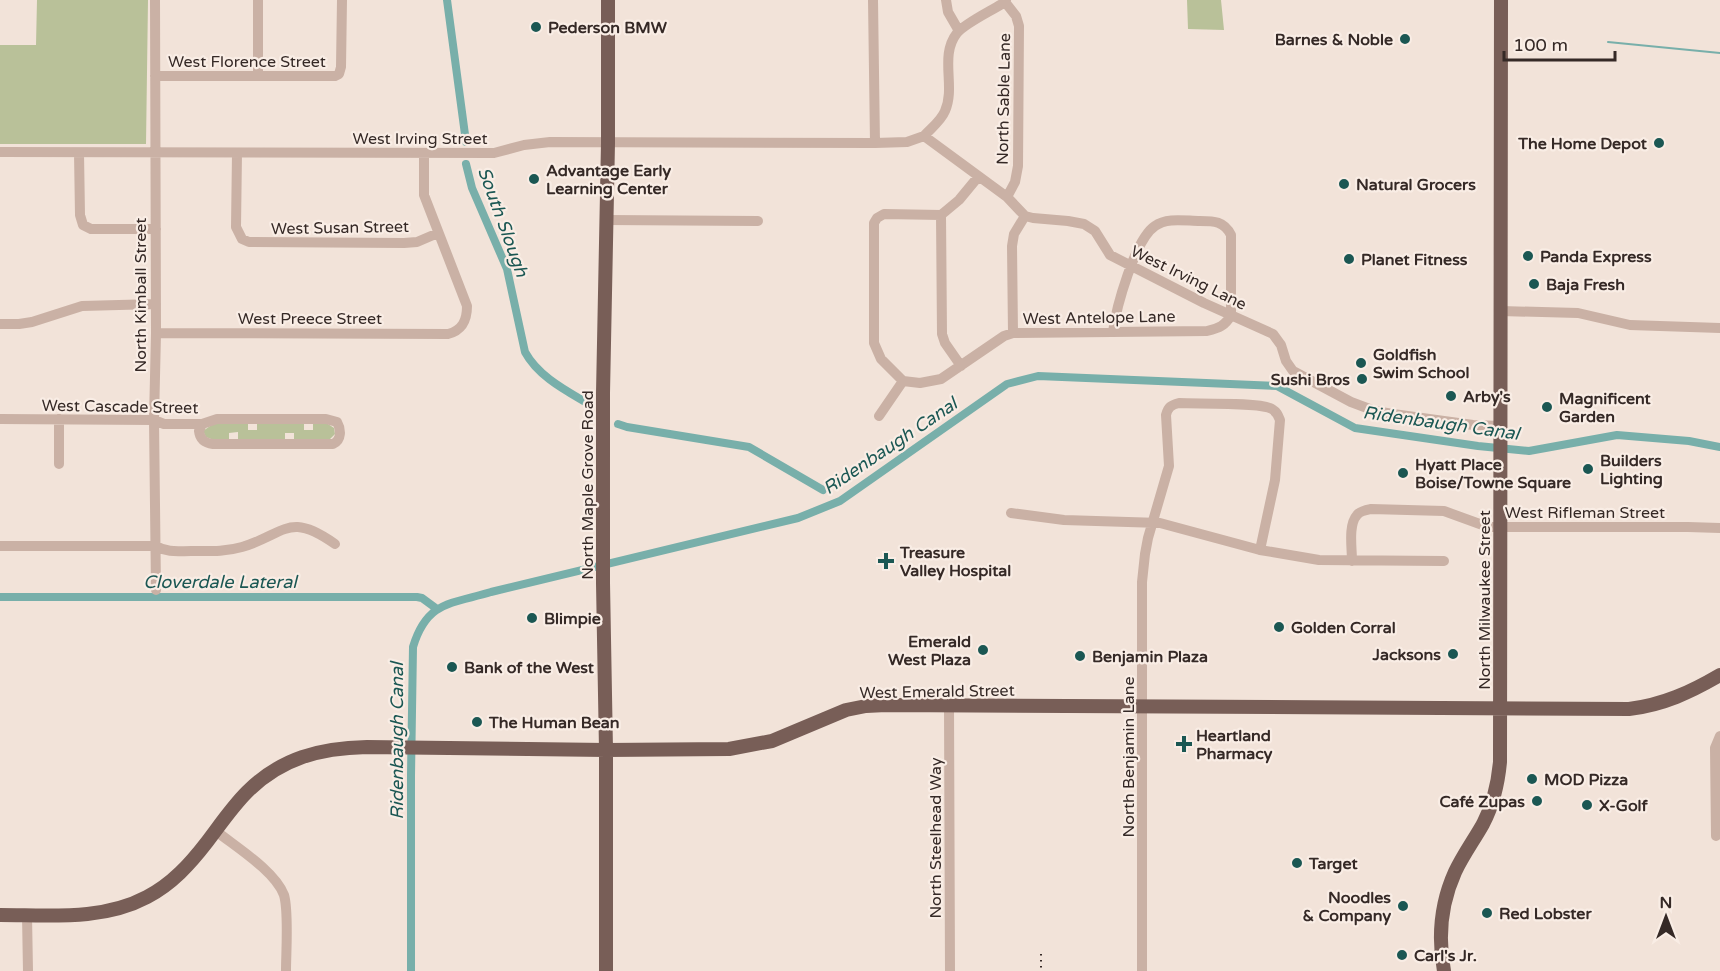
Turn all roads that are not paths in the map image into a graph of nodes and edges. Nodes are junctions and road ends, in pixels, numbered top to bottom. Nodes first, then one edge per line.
1 (155, 0) edge
2 (258, 0) edge
3 (342, 0) edge
4 (608, 0) edge
5 (873, 0) edge
6 (946, 0) edge
7 (1500, 0) edge
8 (1005, 1) edge
9 (959, 31) junction
10 (155, 76) junction
11 (258, 76) junction
12 (924, 136) junction
13 (608, 143) junction
14 (875, 143) junction
15 (0, 152) edge
16 (79, 153) junction
17 (155, 153) junction
18 (237, 153) junction
19 (424, 154) junction
20 (978, 177) junction
21 (1007, 198) junction
22 (941, 215) junction
23 (1025, 216) junction
24 (607, 220) junction
25 (758, 221) dead end
26 (156, 229) junction
27 (438, 233) junction
28 (1130, 266) junction
29 (156, 304) junction
30 (1501, 311) junction
31 (1231, 315) junction
32 (0, 324) edge
33 (1720, 328) edge
34 (1113, 332) junction
35 (156, 333) junction
36 (1013, 333) junction
37 (961, 366) junction
38 (903, 381) junction
39 (879, 416) dead end
40 (0, 419) edge
41 (59, 419) junction
42 (154, 420) junction
43 (202, 424) junction
44 (1501, 426) junction
45 (59, 464) dead end
46 (1011, 513) dead end
47 (1152, 522) junction
48 (1501, 528) junction
49 (1720, 528) edge
50 (335, 544) dead end
51 (0, 546) edge
52 (156, 546) junction
53 (1260, 550) junction
54 (1352, 561) junction
55 (1444, 561) dead end
56 (156, 590) dead end
57 (1720, 676) edge
58 (949, 706) junction
59 (1143, 707) junction
60 (1501, 709) junction
61 (1720, 736) edge
62 (606, 750) junction
63 (216, 831) junction
64 (1716, 836) dead end
65 (0, 915) edge
66 (27, 915) junction
67 (28, 971) edge
68 (286, 971) edge
69 (606, 971) edge
70 (950, 971) edge
71 (1142, 971) edge
72 (1444, 971) edge

1 - 10 street, North Kimball Street
2 - 11 street
3 - 11 street, West Florence Street
4 - 13 main road, North Maple Grove Road
5 - 14 street
6 - 9 street
7 - 30 main road, North Milwaukee Street
8 - 9 street
8 - 21 street, North Sable Lane
9 - 12 street
10 - 11 street, West Florence Street
10 - 17 street, North Kimball Street
12 - 14 street
12 - 20 street
13 - 14 street, West Irving Street
13 - 19 street, West Irving Street
13 - 24 main road, North Maple Grove Road
15 - 16 street, West Irving Street
16 - 17 street, West Irving Street
16 - 26 street
17 - 18 street, West Irving Street
17 - 26 street, North Kimball Street
18 - 19 street, West Irving Street
18 - 27 street, West Susan Street
19 - 27 street
20 - 21 street
20 - 22 street
21 - 23 street
22 - 37 street
22 - 38 street
23 - 28 street, West Irving Lane
23 - 36 street
24 - 25 street
24 - 62 main road, North Maple Grove Road
26 - 29 street, North Kimball Street
27 - 35 street, West Preece Street
28 - 31 street, West Irving Lane
28 - 31 street
28 - 34 street
29 - 32 street
29 - 35 street, North Kimball Street
30 - 33 street
30 - 44 main road, North Milwaukee Street
31 - 34 street, West Antelope Lane
31 - 44 street, West Irving Lane
34 - 36 street, West Antelope Lane
35 - 42 street, North Kimball Street
36 - 37 street, West Antelope Lane
37 - 38 street, West Antelope Lane
38 - 39 street
40 - 41 street, West Cascade Street
41 - 42 street, West Cascade Street
41 - 45 street
42 - 43 street, West Cascade Street
42 - 52 street, North Kimball Street
43 - 43 street, West Cascade Street
44 - 48 main road, North Milwaukee Street
46 - 47 street
47 - 53 street
47 - 53 street, North Benjamin Lane
47 - 59 street, North Benjamin Lane
48 - 49 street, West Rifleman Street
48 - 54 street, West Rifleman Street
48 - 60 main road, North Milwaukee Street
50 - 52 street
51 - 52 street
52 - 56 street, North Kimball Street
53 - 54 street
54 - 55 street
57 - 60 main road, West Emerald Street
58 - 59 main road, West Emerald Street
58 - 62 main road, West Emerald Street
58 - 70 street, North Steelhead Way
59 - 60 main road, West Emerald Street
59 - 71 street, North Benjamin Lane
60 - 72 main road, North Milwaukee Street
61 - 64 street
62 - 63 main road, West Emerald Street
62 - 69 main road, North Maple Grove Road
63 - 66 main road, West Emerald Street
63 - 68 street
65 - 66 main road, West Emerald Street
66 - 67 street

